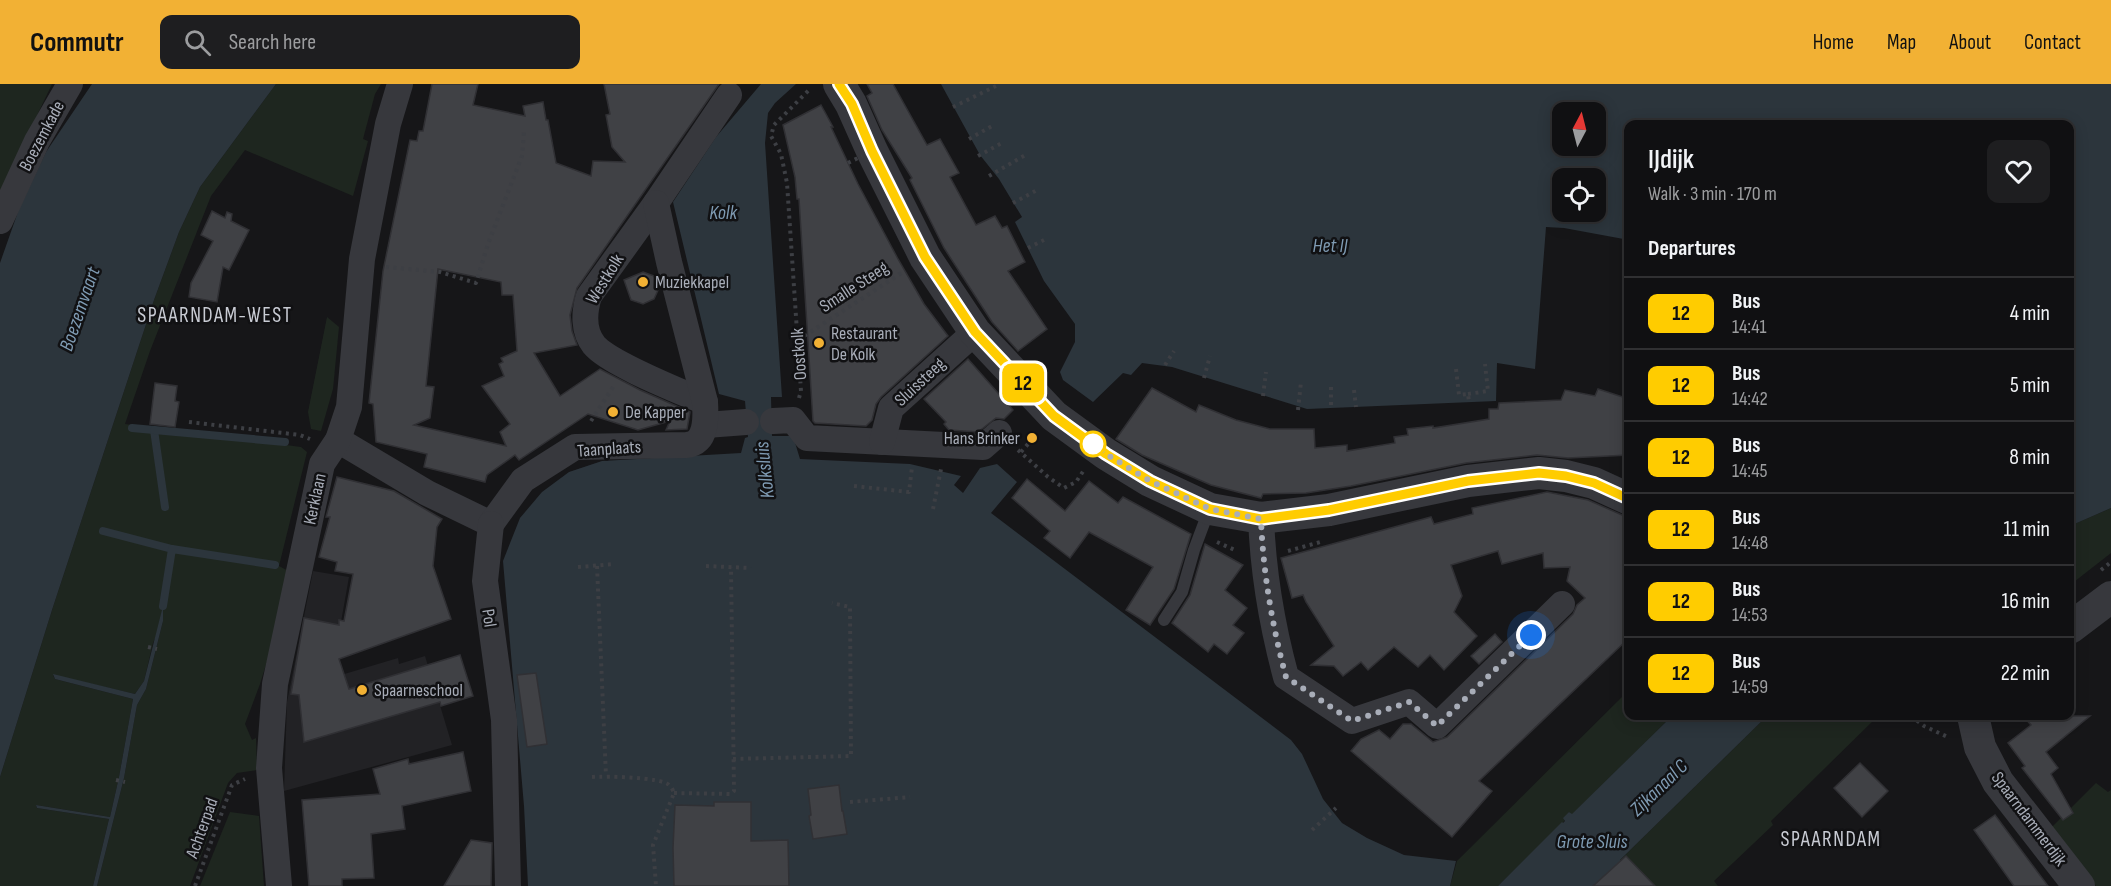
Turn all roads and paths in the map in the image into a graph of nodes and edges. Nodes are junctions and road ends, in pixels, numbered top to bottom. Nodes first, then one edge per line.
1 (70, 84) edge
2 (400, 84) edge
3 (826, 86) edge
4 (996, 86) dead end
5 (729, 95) dead end
6 (953, 107) dead end
7 (992, 126) dead end
8 (524, 132) dead end
9 (969, 139) dead end
10 (1002, 143) dead end
11 (1026, 154) dead end
12 (862, 156) dead end
13 (978, 156) dead end
14 (848, 163) dead end
15 (988, 176) dead end
16 (1039, 189) dead end
17 (656, 203) junction
18 (1013, 203) dead end
19 (0, 221) edge
20 (1044, 240) dead end
21 (1028, 248) dead end
22 (925, 257) junction
23 (361, 264) junction
24 (975, 332) junction
25 (798, 340) junction
26 (1174, 351) dead end
27 (1210, 356) dead end
28 (1485, 364) dead end
29 (1165, 365) dead end
30 (625, 366) junction
31 (1456, 369) dead end
32 (1266, 372) dead end
33 (1204, 378) dead end
34 (1301, 382) dead end
35 (1331, 387) dead end
36 (1354, 390) dead end
37 (1468, 394) junction
38 (1263, 396) dead end
39 (1469, 402) dead end
40 (1356, 407) dead end
41 (1331, 408) dead end
42 (1298, 410) dead end
43 (705, 414) junction
44 (783, 420) joint
45 (189, 422) dead end
46 (746, 422) dead end
47 (999, 433) dead end
48 (882, 442) junction
49 (335, 443) junction
50 (575, 447) junction
51 (1021, 452) dead end
52 (912, 464) dead end
53 (941, 471) dead end
54 (1083, 472) dead end
55 (854, 486) dead end
56 (1624, 497) edge
57 (933, 509) dead end
58 (1210, 509) junction
59 (1261, 519) junction
60 (490, 524) junction
61 (1332, 539) dead end
62 (1262, 557) junction
63 (615, 564) dead end
64 (597, 566) junction
65 (706, 566) dead end
66 (578, 567) dead end
67 (731, 567) junction
68 (751, 568) dead end
69 (2111, 597) edge
70 (832, 603) dead end
71 (1562, 604) dead end
72 (1164, 620) dead end
73 (2074, 625) edge
74 (148, 647) dead end
75 (157, 649) dead end
76 (1916, 720) edge
77 (1974, 720) edge
78 (1980, 747) junction
79 (733, 759) junction
80 (269, 768) junction
81 (606, 776) junction
82 (592, 777) dead end
83 (116, 780) dead end
84 (125, 782) dead end
85 (674, 794) junction
86 (910, 796) dead end
87 (849, 802) dead end
88 (1336, 808) dead end
89 (1312, 830) dead end
90 (195, 886) edge
91 (279, 886) edge
92 (508, 886) edge
93 (656, 886) edge
94 (2079, 886) edge

1 - 19 street, Boezemkade
2 - 23 street, Kerklaan
3 - 22 street
3 - 25 path, Oostkolk
4 - 6 path
5 - 17 street, Westkolk
7 - 9 path
8 - 23 path
10 - 13 path
11 - 15 path
12 - 14 path, bridge
16 - 18 path
17 - 30 street, Westkolk
17 - 43 street
20 - 21 path
22 - 24 street
22 - 25 path, Smalle Steeg
23 - 49 street, Kerklaan
24 - 48 street, Sluissteeg
24 - 58 street
25 - 44 path, Oostkolk
26 - 29 path
27 - 33 path
28 - 37 path
30 - 43 street, Westkolk
30 - 50 path
31 - 37 path
32 - 38 path
34 - 42 path
35 - 41 path
36 - 40 path
37 - 39 path
43 - 46 street
43 - 50 street, Taanplaats
44 - 48 street
45 - 49 path
47 - 48 street
49 - 60 street
49 - 80 street, Kerklaan
50 - 60 street, Taanplaats
51 - 54 path
52 - 55 path
53 - 57 path
56 - 59 street
58 - 59 street
58 - 72 lane
59 - 62 street
60 - 92 street, Pol
61 - 62 path
62 - 71 street
63 - 64 path
64 - 66 path
64 - 81 path
65 - 67 path
67 - 68 path
67 - 79 path
69 - 73 street
70 - 79 path
74 - 75 path
76 - 78 path
77 - 78 street, Spaarndammerdijk
78 - 94 street, Spaarndammerdijk
79 - 85 path
80 - 90 path, Achterpad
80 - 91 street, Kerklaan
81 - 82 path
81 - 85 path
83 - 84 path
85 - 93 path
86 - 87 path
88 - 89 path

